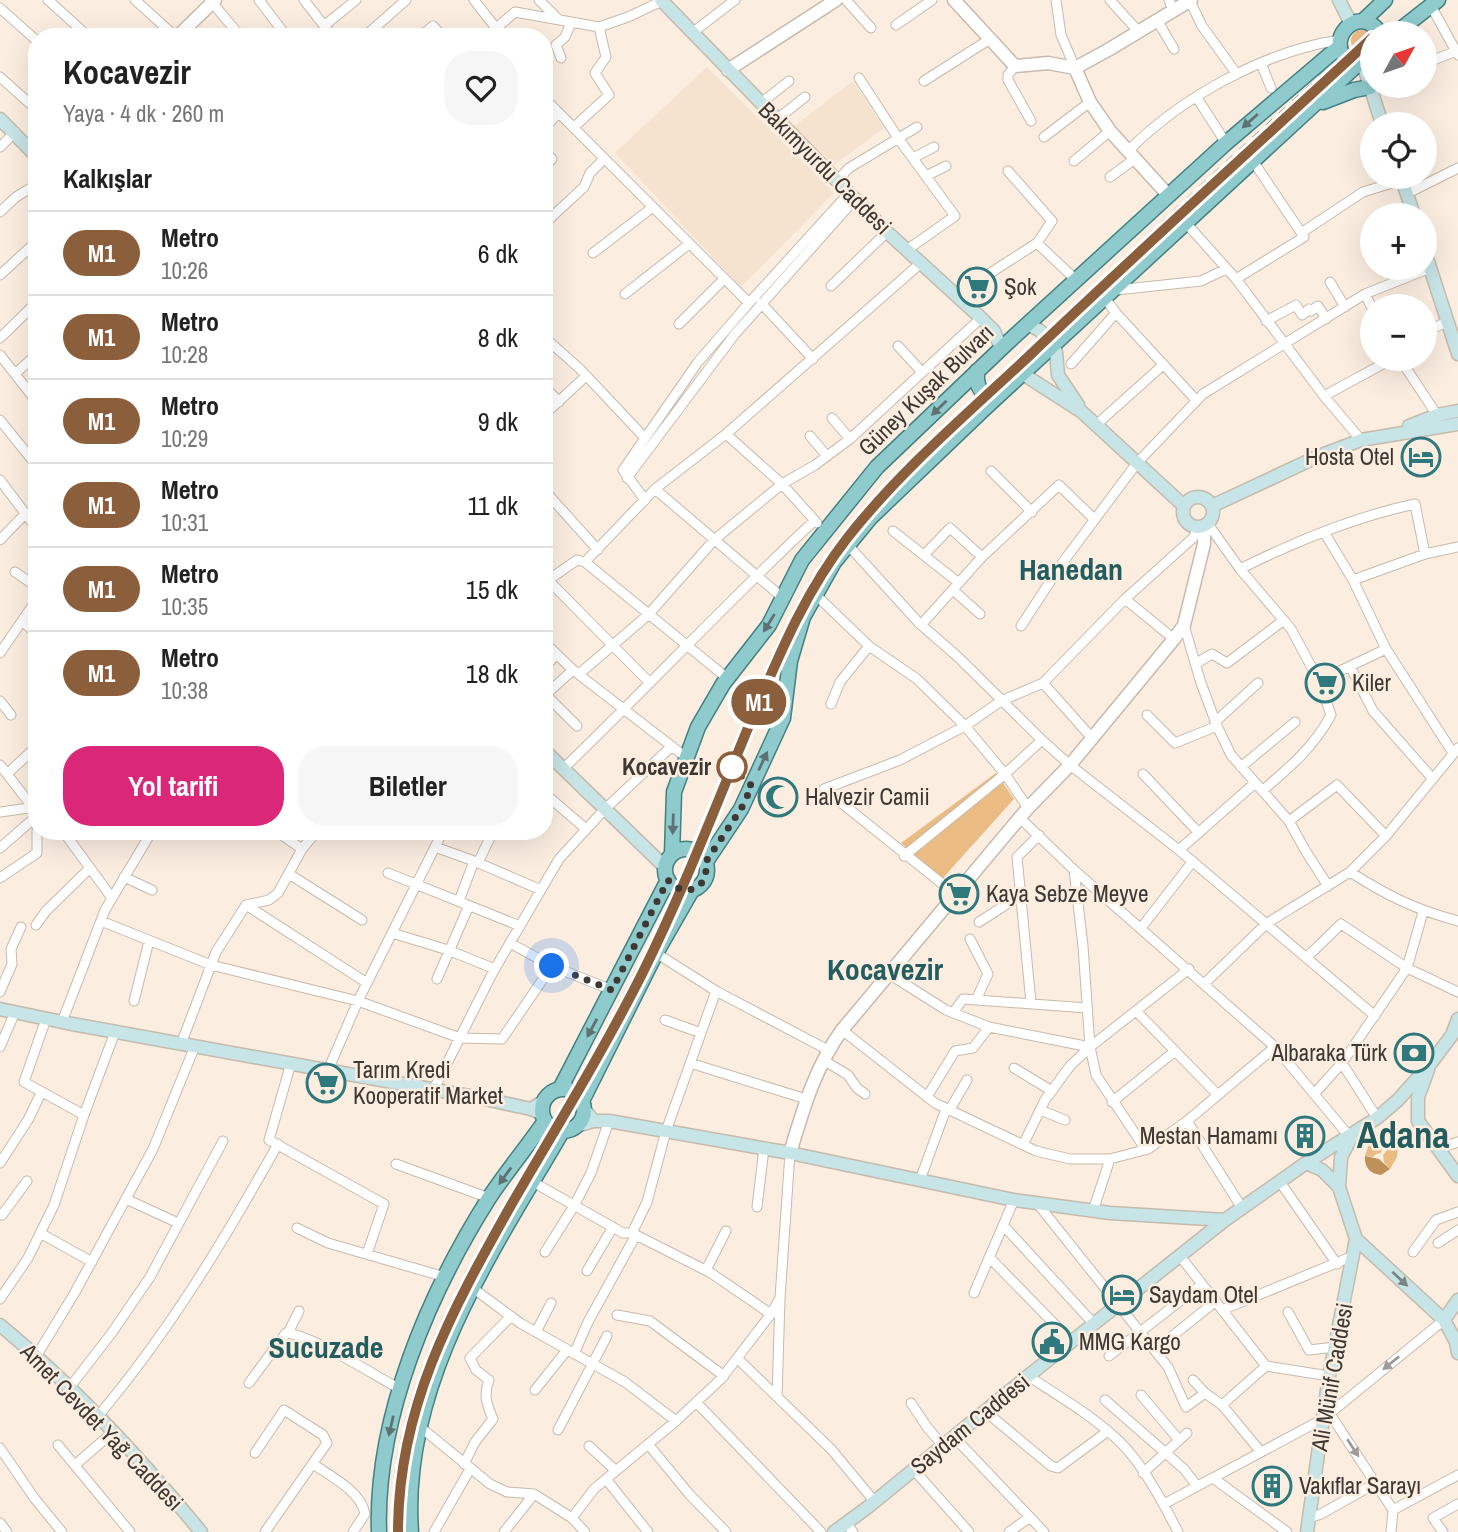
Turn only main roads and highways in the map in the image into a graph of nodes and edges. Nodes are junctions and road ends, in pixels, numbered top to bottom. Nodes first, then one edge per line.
1 (1339, 0) edge
2 (1385, 0) edge
3 (661, 1) edge
4 (1434, 3) edge
5 (1411, 21) edge
6 (1357, 23) junction
7 (1360, 24) edge
8 (1340, 43) junction
9 (1360, 62) edge
10 (1360, 66) edge
11 (1360, 90) edge
12 (1312, 108) junction
13 (0, 119) edge
14 (28, 146) edge
15 (1434, 280) edge
16 (1027, 324) junction
17 (1006, 343) junction
18 (1053, 346) junction
19 (1458, 354) edge
20 (977, 372) junction
21 (1023, 374) junction
22 (995, 399) junction
23 (1458, 411) edge
24 (1082, 412) junction
25 (1458, 424) edge
26 (1393, 434) junction
27 (1184, 506) junction
28 (1212, 506) junction
29 (553, 759) edge
30 (705, 863) junction
31 (668, 867) junction
32 (692, 890) junction
33 (0, 1009) edge
34 (1458, 1019) edge
35 (1455, 1036) edge
36 (1431, 1063) junction
37 (560, 1089) junction
38 (582, 1105) junction
39 (541, 1111) junction
40 (594, 1121) junction
41 (570, 1128) junction
42 (1352, 1135) junction
43 (1306, 1163) junction
44 (1458, 1176) edge
45 (1339, 1187) junction
46 (1225, 1220) junction
47 (1356, 1239) junction
48 (1458, 1300) edge
49 (1444, 1320) junction
50 (0, 1325) edge
51 (1458, 1353) edge
52 (849, 1528) edge
53 (201, 1532) edge
54 (379, 1532) edge
55 (411, 1532) edge
56 (834, 1532) edge
57 (1307, 1532) edge

1 - 6 main road
2 - 6 main road, Güney Kuşak Bulvarı
3 - 17 main road, Bakımyurdu Caddesi
4 - 5 main road
6 - 7 main road
6 - 8 main road, Güney Kuşak Bulvarı
8 - 9 main road
8 -> 16 main road, Güney Kuşak Bulvarı
10 - 12 main road
11 - 12 main road
12 - 18 main road
13 - 14 main road
15 - 19 main road
16 - 17 main road, Güney Kuşak Bulvarı
16 - 18 main road
17 - 20 main road, Güney Kuşak Bulvarı
18 - 21 main road
18 - 24 main road
20 - 22 main road
20 -> 31 main road, Güney Kuşak Bulvarı
21 - 22 main road
21 - 24 main road
30 -> 22 main road
23 - 26 main road
24 - 27 main road
25 - 26 main road
26 - 28 main road
27 - 28 main road
27 - 28 main road
29 - 31 main road
30 - 31 main road
30 - 32 main road
31 - 32 main road
31 -> 37 main road, Güney Kuşak Bulvarı
32 - 38 main road
33 - 39 main road
34 - 35 main road
35 - 36 main road
36 - 42 main road, Saydam Caddesi
36 - 44 main road
37 - 38 main road
37 - 39 main road
38 - 40 main road
38 - 41 main road
39 - 41 main road
39 -> 54 main road
40 - 41 main road
40 - 46 main road
41 - 55 main road
42 - 43 main road, Saydam Caddesi
42 - 45 main road
43 - 45 main road
43 - 46 main road, Saydam Caddesi
45 - 47 main road, Ali Münif Caddesi
46 - 52 main road, Saydam Caddesi
47 -> 49 main road
47 - 57 main road, Ali Münif Caddesi
48 - 49 main road
49 - 51 main road
50 - 53 main road, Amet Cevdet Yağ Caddesi
52 - 56 main road, Saydam Caddesi

